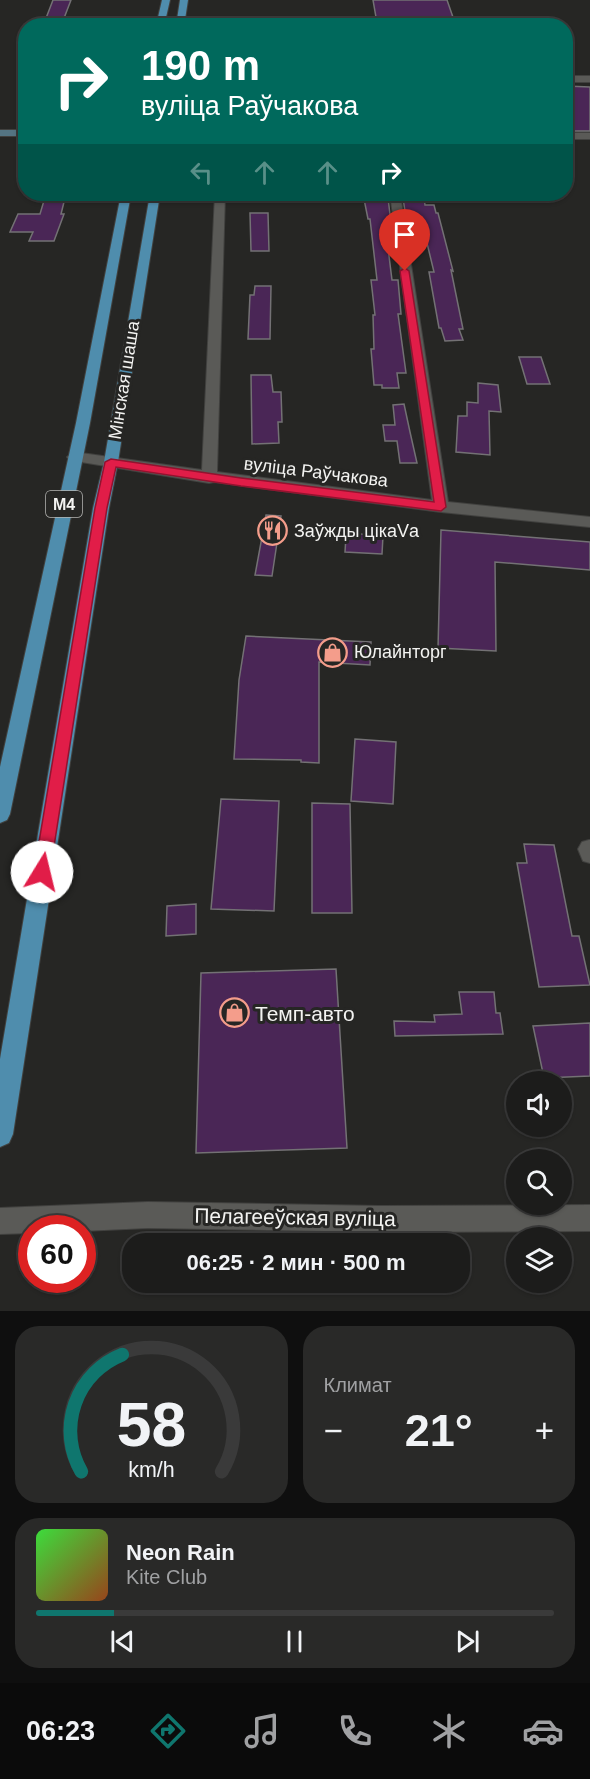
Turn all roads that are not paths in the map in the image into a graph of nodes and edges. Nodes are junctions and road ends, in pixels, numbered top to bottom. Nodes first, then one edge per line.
1 (166, 0) edge
2 (184, 0) edge
3 (162, 18) edge
4 (181, 18) edge
5 (573, 79) edge
6 (590, 79) edge
7 (0, 133) edge
8 (18, 133) edge
9 (573, 136) edge
10 (590, 136) edge
11 (125, 201) edge
12 (154, 201) edge
13 (220, 201) edge
14 (395, 201) edge
15 (74, 457) junction
16 (111, 462) junction
17 (209, 478) junction
18 (441, 507) junction
19 (590, 522) edge
20 (0, 814) edge
21 (0, 1134) edge
22 (590, 1218) edge
23 (0, 1221) edge

1 - 3 main road
2 - 4 main road
5 - 6 street
7 - 8 main road
9 - 10 street
11 - 15 main road, Мінская шаша / М4
12 - 16 main road, Мінская шаша / М4
13 - 17 street
14 - 18 street
15 - 16 street, вуліца Раўчакова
15 - 20 main road, Мінская шаша / М4
16 - 17 street, вуліца Раўчакова
16 - 21 main road, Мінская шаша / М4
17 - 18 street, вуліца Раўчакова
18 - 19 street, вуліца Раўчакова
22 - 23 street, Пелагееўская вуліца

